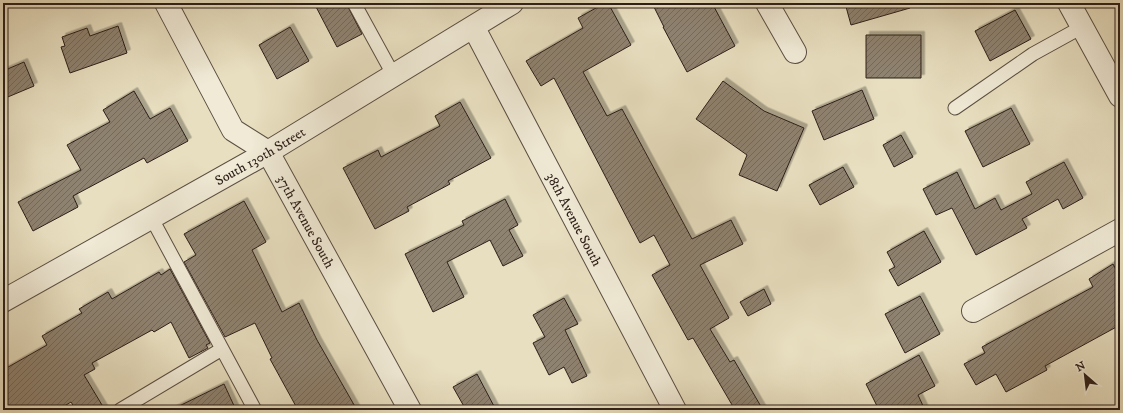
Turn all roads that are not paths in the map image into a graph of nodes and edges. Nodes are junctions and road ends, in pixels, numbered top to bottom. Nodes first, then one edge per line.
1 (166, 3) edge
2 (354, 3) edge
3 (512, 3) edge
4 (767, 3) edge
5 (1069, 3) edge
6 (1082, 27) junction
7 (474, 28) junction
8 (796, 52) dead end
9 (394, 76) junction
10 (1120, 96) edge
11 (955, 108) dead end
12 (268, 152) junction
13 (151, 217) junction
14 (1120, 230) edge
15 (3, 301) edge
16 (973, 311) dead end
17 (222, 349) junction
18 (120, 410) edge
19 (255, 410) edge
20 (410, 410) edge
21 (674, 410) edge

1 - 12 street, 37th Avenue South
2 - 9 lane
3 - 7 street, South 130th Street
4 - 8 street
5 - 6 street
6 - 10 street
6 - 11 lane
7 - 9 street, South 130th Street
7 - 21 street, 38th Avenue South
9 - 12 street, South 130th Street
12 - 13 street, South 130th Street
12 - 20 street, 37th Avenue South
13 - 15 street, South 130th Street
13 - 17 lane
14 - 16 street
17 - 18 lane
17 - 19 lane

